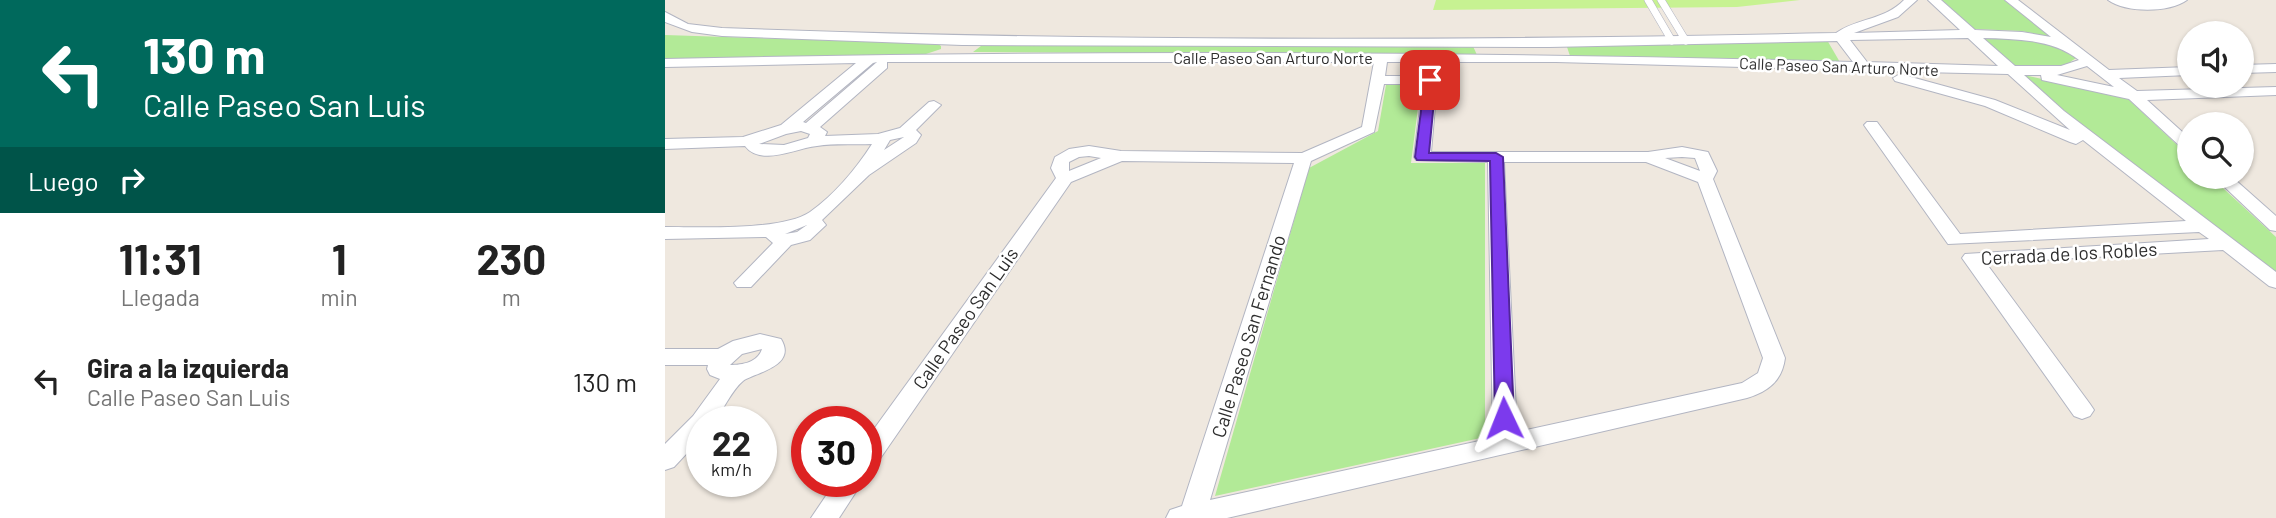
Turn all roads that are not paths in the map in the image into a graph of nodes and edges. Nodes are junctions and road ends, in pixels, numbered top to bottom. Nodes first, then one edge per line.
1 (1648, 0) edge
2 (1661, 0) edge
3 (1912, 0) edge
4 (1934, 0) edge
5 (2011, 0) edge
6 (2114, 0) edge
7 (2181, 0) edge
8 (665, 16) edge
9 (665, 30) edge
10 (722, 32) junction
11 (1969, 34) junction
12 (1840, 36) junction
13 (1679, 41) junction
14 (1024, 42) junction
15 (1549, 43) junction
16 (2072, 48) junction
17 (891, 57) junction
18 (941, 57) junction
19 (870, 58) junction
20 (1381, 58) junction
21 (1433, 58) junction
22 (1479, 58) junction
23 (2087, 60) junction
24 (665, 63) edge
25 (1864, 68) junction
26 (2276, 68) edge
27 (2254, 69) edge
28 (2014, 71) junction
29 (2177, 71) edge
30 (2105, 74) junction
31 (1377, 80) junction
32 (1430, 80) junction
33 (2276, 91) edge
34 (2134, 96) junction
35 (934, 105) dead end
36 (1872, 125) dead end
37 (786, 129) junction
38 (906, 131) junction
39 (812, 135) junction
40 (2177, 135) edge
41 (882, 139) junction
42 (754, 140) junction
43 (665, 144) edge
44 (1121, 156) joint
45 (1496, 157) junction
46 (1304, 158) junction
47 (2117, 160) junction
48 (863, 171) junction
49 (2236, 189) edge
50 (2203, 226) junction
51 (2276, 226) edge
52 (665, 233) edge
53 (782, 236) junction
54 (2227, 244) junction
55 (2276, 282) edge
56 (744, 283) dead end
57 (665, 358) edge
58 (2082, 410) dead end
59 (882, 436) edge
60 (1505, 444) junction
61 (665, 460) edge
62 (839, 497) edge
63 (1185, 517) edge
64 (824, 518) edge

1 - 13 lane
2 - 13 lane
3 - 12 street
4 - 11 street
5 - 16 street
6 - 7 street
8 - 10 street, Calle Paseo San Arturo Norte
9 - 10 street, Calle Paseo San Arturo Norte
10 - 14 street, Calle Paseo San Arturo Norte
11 - 12 street, Calle Paseo San Arturo Norte
11 - 16 street, Calle Paseo San Arturo Norte
11 - 28 street
12 - 13 street, Calle Paseo San Arturo Norte
12 - 25 street
13 - 15 street, Calle Paseo San Arturo Norte
14 - 15 street, Calle Paseo San Arturo Norte
14 - 18 street
15 - 22 street
16 - 23 street
17 - 18 street, Calle Paseo San Arturo Norte
17 - 19 street, Calle Paseo San Arturo Norte
17 - 39 street
18 - 20 street, Calle Paseo San Arturo Norte
19 - 24 street, Calle Paseo San Arturo Norte
19 - 37 street
20 - 21 street, Calle Paseo San Arturo Norte
20 - 31 street, Calle Paseo San Luis
21 - 22 street, Calle Paseo San Arturo Norte
21 - 32 street
22 - 25 street, Calle Paseo San Arturo Norte
23 - 28 street, Calle Paseo San Arturo Norte
23 - 30 street
25 - 28 street, Calle Paseo San Arturo Norte
25 - 47 street
26 - 27 street
28 - 34 street
28 - 47 street
29 - 30 street
30 - 34 street
31 - 32 street
31 - 46 street, Calle Paseo San Luis
32 - 45 street
33 - 34 street
34 - 40 street
35 - 38 street
36 - 50 street
37 - 39 street
37 - 42 street
38 - 41 street
38 - 48 street
39 - 41 street
39 - 42 street
41 - 48 street
42 - 43 street
44 - 46 street, Calle Paseo San Luis
44 - 59 street, Calle Paseo San Luis
45 - 60 street
45 - 60 street
46 - 63 street, Calle Paseo San Fernando
47 - 50 street
48 - 53 street
49 - 51 street
50 - 54 street
52 - 53 street
53 - 56 street
54 - 55 street
54 - 58 street, Cerrada de los Robles
57 - 61 street
60 - 63 street
62 - 64 street

